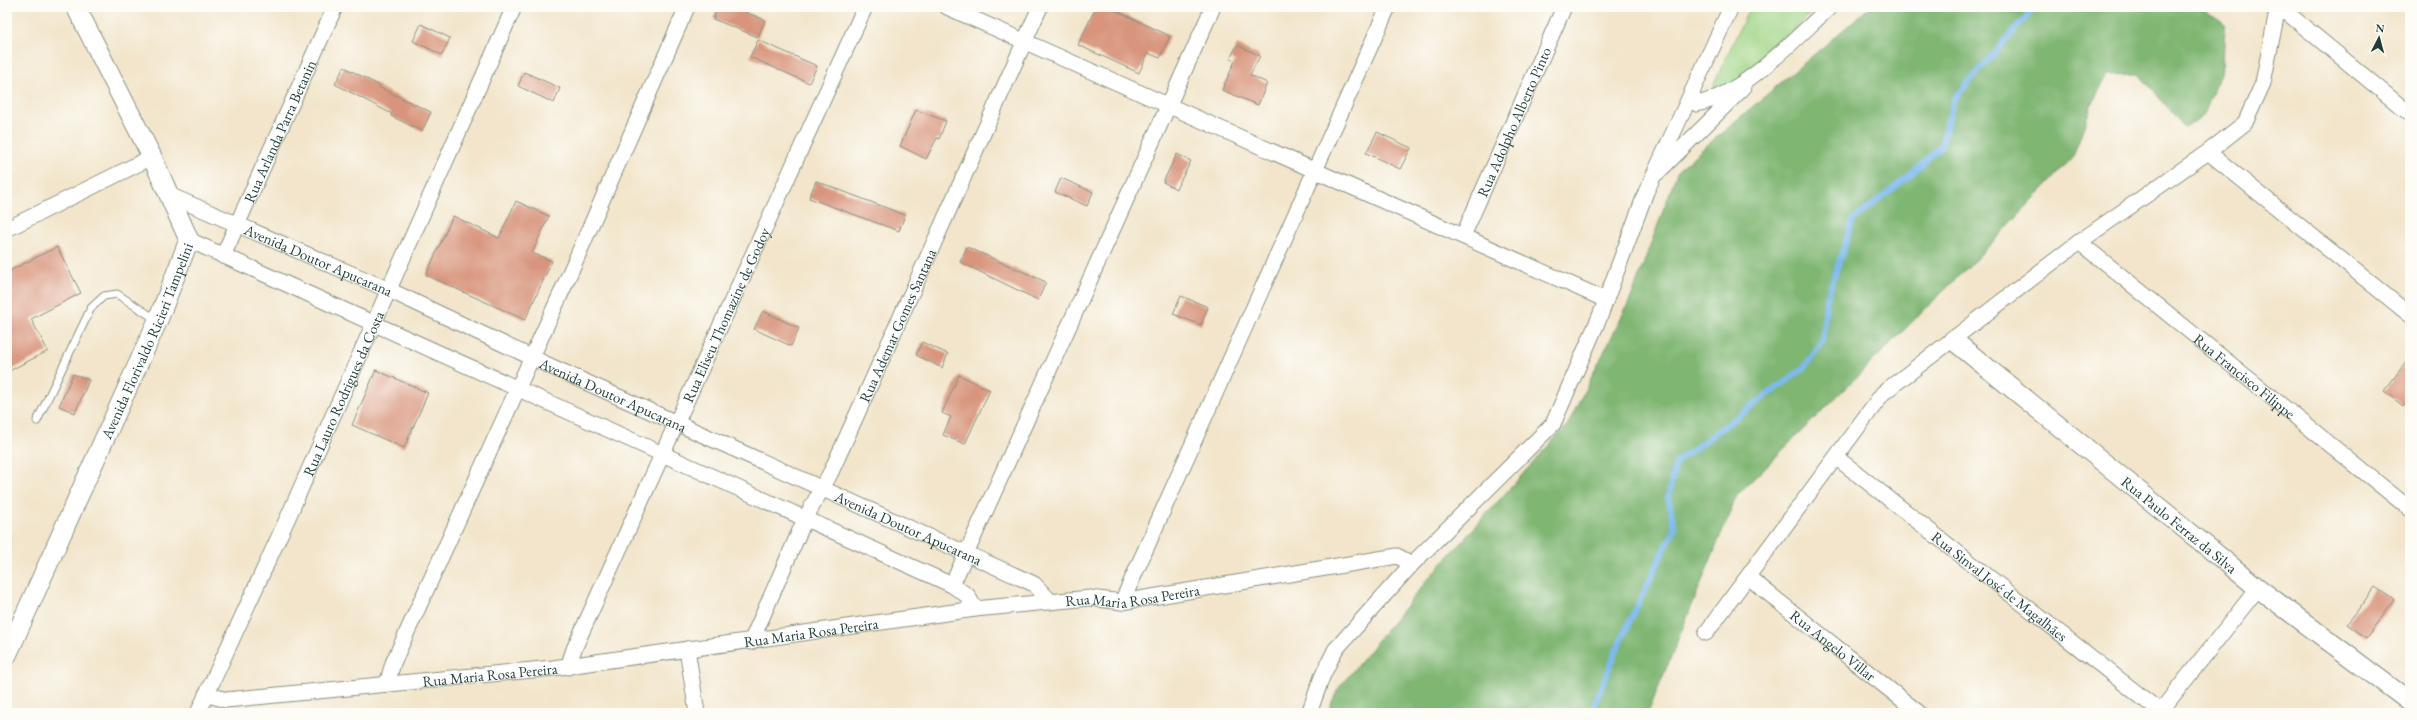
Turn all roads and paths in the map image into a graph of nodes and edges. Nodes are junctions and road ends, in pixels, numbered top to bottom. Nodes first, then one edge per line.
1 (76, 7) edge
2 (336, 7) edge
3 (514, 7) edge
4 (687, 7) edge
5 (865, 7) edge
6 (947, 7) edge
7 (1040, 7) edge
8 (1213, 7) edge
9 (1388, 7) edge
10 (1564, 7) edge
11 (1731, 7) edge
12 (1830, 7) edge
13 (2279, 7) edge
14 (1025, 42) junction
15 (1754, 74) junction
16 (1693, 90) junction
17 (1169, 105) junction
18 (2410, 114) edge
19 (2208, 152) junction
20 (152, 157) junction
21 (1315, 169) junction
22 (1653, 177) junction
23 (169, 195) junction
24 (237, 225) junction
25 (7, 229) edge
26 (1464, 236) junction
27 (189, 240) junction
28 (2079, 242) junction
29 (223, 256) junction
30 (389, 290) junction
31 (1606, 300) junction
32 (2410, 315) edge
33 (158, 320) junction
34 (374, 325) junction
35 (1953, 340) junction
36 (531, 358) junction
37 (517, 390) junction
38 (37, 421) dead end
39 (677, 424) junction
40 (663, 456) junction
41 (1837, 458) junction
42 (823, 490) junction
43 (2410, 509) edge
44 (805, 520) junction
45 (966, 554) junction
46 (1412, 564) junction
47 (1748, 577) junction
48 (952, 585) junction
49 (2258, 588) junction
50 (1051, 602) junction
51 (1122, 602) junction
52 (975, 609) junction
53 (1706, 633) dead end
54 (751, 642) junction
55 (687, 649) junction
56 (7, 655) edge
57 (568, 666) junction
58 (387, 684) junction
59 (206, 694) junction
60 (2410, 702) edge
61 (198, 713) edge
62 (697, 713) edge
63 (1309, 713) edge
64 (1919, 713) edge
65 (2160, 713) edge

1 - 20 street, Avenida Florivaldo Ricieri Tampelini
2 - 24 street, Rua Arlanda Parra Betanin
3 - 30 street, Rua Lauro Rodrigues da Costa
4 - 36 street
5 - 39 street, Rua Eliseu Thomazine de Godoy
6 - 14 street
7 - 14 street, Rua Ademar Gomes Santana
8 - 17 street
9 - 21 street
10 - 26 street, Rua Adolpho Alberto Pinto
11 - 16 street
12 - 15 street
13 - 18 street
13 - 19 street
14 - 17 street
14 - 42 street, Rua Ademar Gomes Santana
15 - 16 street
15 - 22 street
16 - 22 street
17 - 21 street
17 - 45 street
19 - 28 street
19 - 32 street
20 - 23 street, Avenida Florivaldo Ricieri Tampelini
20 - 25 street
21 - 26 street
21 - 51 street
22 - 31 street
23 - 24 street, Avenida Doutor Apucarana
23 - 27 street, Avenida Florivaldo Ricieri Tampelini
24 - 29 street, Rua Arlanda Parra Betanin
24 - 30 street, Avenida Doutor Apucarana
26 - 31 street
27 - 29 street
27 - 33 street, Avenida Florivaldo Ricieri Tampelini
28 - 35 street
28 - 43 street, Rua Francisco Filippe
29 - 34 street
30 - 34 street, Rua Lauro Rodrigues da Costa
30 - 36 street, Avenida Doutor Apucarana
31 - 46 street
33 - 38 lane
33 - 56 street, Avenida Florivaldo Ricieri Tampelini
34 - 37 street
34 - 59 street, Rua Lauro Rodrigues da Costa
35 - 41 street
35 - 49 street, Rua Paulo Ferraz da Silva
36 - 37 street
36 - 39 street, Avenida Doutor Apucarana
37 - 40 street
37 - 58 street
39 - 40 street, Rua Eliseu Thomazine de Godoy
39 - 42 street, Avenida Doutor Apucarana
40 - 44 street
40 - 57 street, Rua Eliseu Thomazine de Godoy
41 - 47 street
41 - 65 street, Rua Sinval José de Magalhães
42 - 44 street, Rua Ademar Gomes Santana
42 - 45 street, Avenida Doutor Apucarana
44 - 48 street
44 - 54 street, Rua Ademar Gomes Santana
45 - 48 street
45 - 50 street, Avenida Doutor Apucarana
46 - 51 street, Rua Maria Rosa Pereira
46 - 63 street
47 - 53 street
47 - 64 street, Rua Angelo Villar
48 - 52 street
49 - 60 street, Rua Paulo Ferraz da Silva
49 - 65 street
50 - 51 street, Rua Maria Rosa Pereira
50 - 52 street, Rua Maria Rosa Pereira
52 - 54 street, Rua Maria Rosa Pereira
54 - 55 street, Rua Maria Rosa Pereira
55 - 57 street, Rua Maria Rosa Pereira
55 - 62 street
57 - 58 street, Rua Maria Rosa Pereira
58 - 59 street, Rua Maria Rosa Pereira
59 - 61 street, Rua Lauro Rodrigues da Costa

